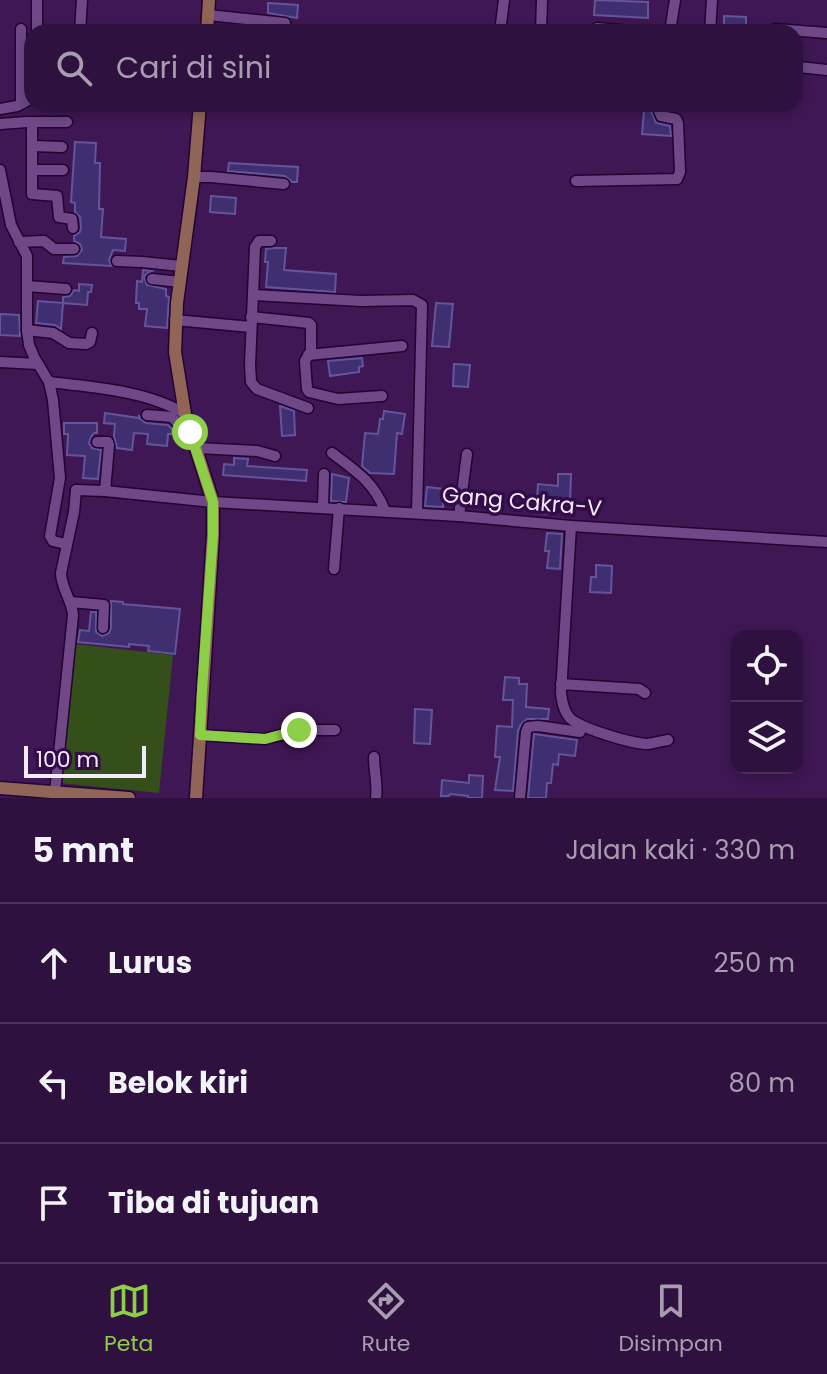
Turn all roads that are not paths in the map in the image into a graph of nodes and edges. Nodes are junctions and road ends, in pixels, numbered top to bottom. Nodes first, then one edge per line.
1 (37, 0) edge
2 (82, 0) edge
3 (209, 0) edge
4 (504, 0) edge
5 (542, 0) edge
6 (675, 0) edge
7 (712, 0) edge
8 (208, 15) junction
9 (285, 23) dead end
10 (37, 24) edge
11 (80, 24) edge
12 (207, 24) edge
13 (501, 24) edge
14 (541, 24) edge
15 (671, 24) edge
16 (710, 24) edge
17 (21, 29) dead end
18 (803, 31) edge
19 (827, 33) edge
20 (803, 67) edge
21 (827, 70) edge
22 (0, 101) edge
23 (24, 102) edge
24 (21, 104) junction
25 (0, 108) edge
26 (199, 112) edge
27 (659, 112) edge
28 (32, 122) junction
29 (67, 122) dead end
30 (0, 124) edge
31 (32, 146) junction
32 (62, 147) dead end
33 (0, 170) edge
34 (33, 170) junction
35 (63, 170) dead end
36 (194, 177) junction
37 (576, 181) dead end
38 (284, 184) dead end
39 (73, 228) dead end
40 (271, 241) dead end
41 (19, 242) junction
42 (74, 249) dead end
43 (117, 261) dead end
44 (181, 266) junction
45 (152, 279) dead end
46 (180, 282) junction
47 (27, 286) junction
48 (66, 289) dead end
49 (253, 295) junction
50 (175, 320) junction
51 (251, 322) junction
52 (27, 330) junction
53 (92, 333) dead end
54 (402, 346) dead end
55 (308, 355) junction
56 (0, 362) edge
57 (38, 364) junction
58 (49, 382) junction
59 (382, 396) dead end
60 (308, 408) dead end
61 (185, 414) junction
62 (147, 415) dead end
63 (190, 432) junction
64 (97, 442) dead end
65 (197, 448) junction
66 (332, 453) dead end
67 (467, 454) dead end
68 (275, 456) dead end
69 (324, 474) dead end
70 (60, 478) junction
71 (76, 490) junction
72 (105, 491) junction
73 (213, 502) junction
74 (323, 507) junction
75 (339, 508) junction
76 (385, 511) junction
77 (417, 513) junction
78 (459, 516) junction
79 (571, 526) junction
80 (827, 542) edge
81 (66, 544) junction
82 (334, 569) dead end
83 (71, 602) junction
84 (103, 628) dead end
85 (561, 684) junction
86 (645, 693) dead end
87 (335, 730) dead end
88 (580, 732) dead end
89 (200, 735) junction
90 (668, 740) dead end
91 (374, 757) dead end
92 (0, 788) edge
93 (55, 793) junction
94 (94, 797) edge
95 (129, 798) edge
96 (196, 798) edge
97 (376, 798) edge
98 (520, 798) edge

1 - 10 street
2 - 11 street
3 - 8 main road
4 - 13 street
5 - 14 street
6 - 15 street
7 - 16 street
8 - 9 street
8 - 12 main road
17 - 24 street
18 - 19 street
20 - 21 street
22 - 25 street
23 - 24 street
24 - 25 street
26 - 36 main road
27 - 37 street
28 - 29 street
28 - 30 street
28 - 31 street
31 - 32 street
31 - 34 street
33 - 41 street
34 - 35 street
34 - 39 street
36 - 38 street
36 - 44 main road
40 - 49 street
41 - 42 street
41 - 47 street
43 - 44 street
44 - 46 main road
45 - 46 street
46 - 50 main road
47 - 48 street
47 - 52 street
49 - 51 street
49 - 77 street
50 - 51 street
50 - 61 main road
51 - 55 street
51 - 60 street
52 - 53 street
52 - 57 street
54 - 55 street
55 - 59 street
56 - 57 street
57 - 58 street
58 - 61 street
58 - 70 street
61 - 63 main road
62 - 63 street
63 - 65 main road
64 - 72 street
65 - 68 street
65 - 73 main road
66 - 76 street
67 - 78 street
69 - 74 street
70 - 71 street
70 - 81 street
71 - 72 street, Gang Cakra-V
71 - 81 street
72 - 73 street, Gang Cakra-V
73 - 74 street, Gang Cakra-V
73 - 89 main road
74 - 75 street, Gang Cakra-V
75 - 76 street, Gang Cakra-V
75 - 82 street
76 - 77 street, Gang Cakra-V
77 - 78 street, Gang Cakra-V
78 - 79 street, Gang Cakra-V
79 - 80 street, Gang Cakra-V
79 - 85 street
81 - 83 street
83 - 84 street
83 - 93 street
85 - 86 street
85 - 90 street
87 - 89 street
88 - 98 street
89 - 96 main road
91 - 97 street
92 - 93 main road
93 - 94 main road
94 - 95 main road

